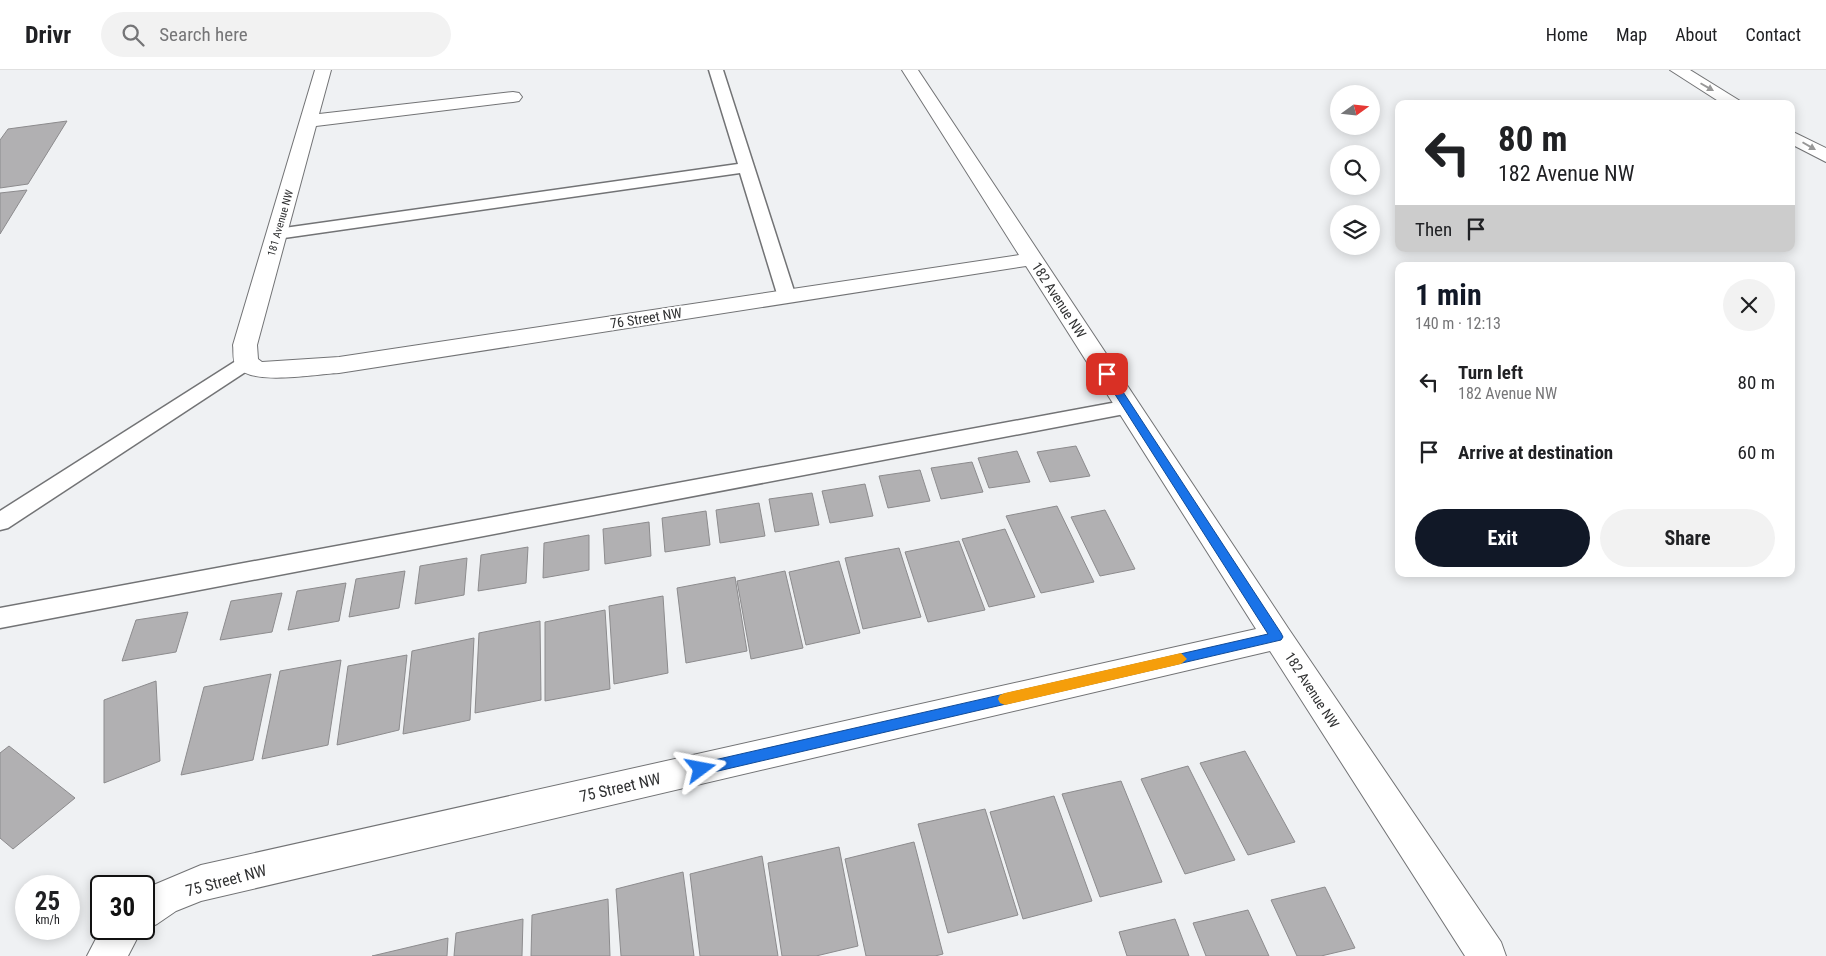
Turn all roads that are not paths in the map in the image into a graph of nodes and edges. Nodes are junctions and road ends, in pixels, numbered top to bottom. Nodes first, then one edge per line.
1 (323, 70) edge
2 (716, 70) edge
3 (910, 70) edge
4 (1678, 70) edge
5 (513, 97) dead end
6 (1729, 100) edge
7 (309, 121) junction
8 (1795, 138) edge
9 (1826, 156) edge
10 (747, 167) junction
11 (277, 234) junction
12 (1032, 259) junction
13 (788, 297) junction
14 (252, 367) junction
15 (1128, 407) junction
16 (0, 522) edge
17 (0, 618) edge
18 (1277, 637) junction
19 (155, 903) edge
20 (116, 940) edge
21 (106, 956) edge
22 (1487, 956) edge

1 - 7 main road, 181 Avenue NW
2 - 10 lane
3 - 12 main road, 182 Avenue NW
4 -> 6 main road
5 - 7 main road
7 - 11 main road, 181 Avenue NW
8 -> 9 main road
10 - 11 lane
10 - 13 lane
11 - 14 main road, 181 Avenue NW
12 - 13 main road, 76 Street NW
12 - 15 main road, 182 Avenue NW
13 - 14 main road, 76 Street NW
14 - 16 lane
15 - 17 lane
15 - 18 main road, 182 Avenue NW
18 - 19 main road, 75 Street NW
18 - 22 main road, 182 Avenue NW
20 - 21 main road

